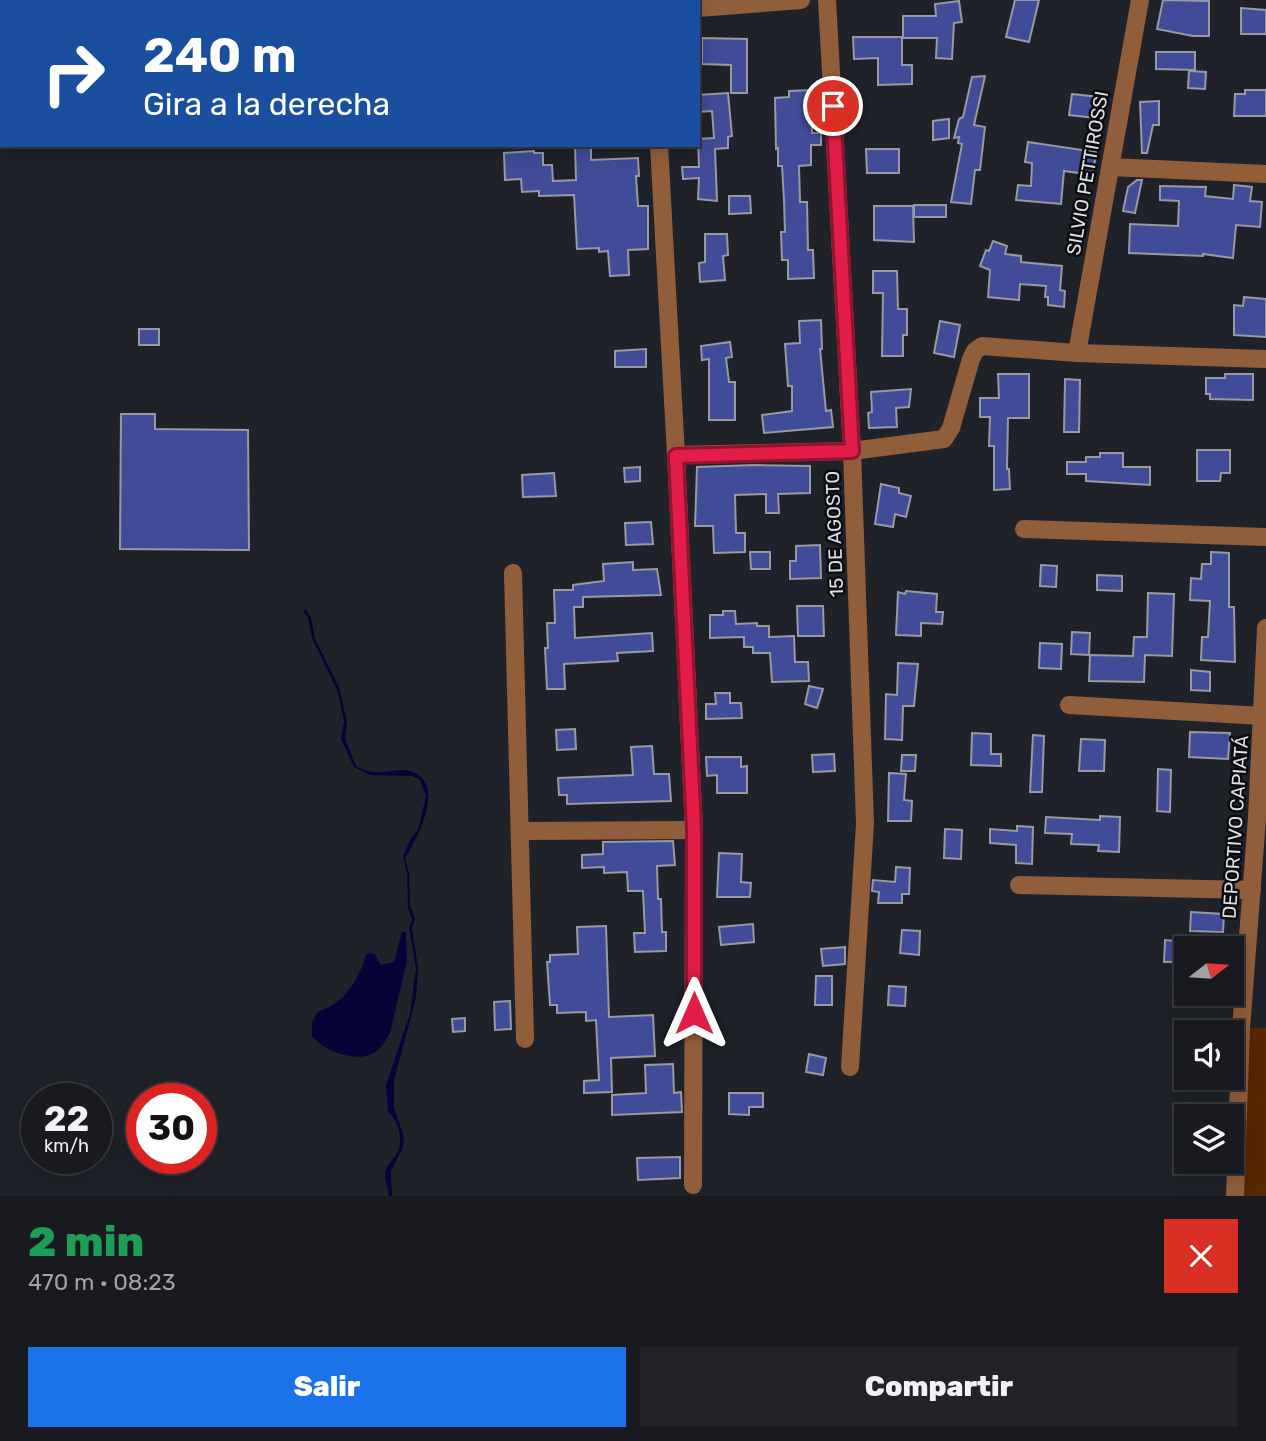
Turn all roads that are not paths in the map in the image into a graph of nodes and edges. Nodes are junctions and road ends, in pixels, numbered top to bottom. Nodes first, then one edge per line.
1 (801, 0) edge
2 (827, 0) edge
3 (1140, 0) edge
4 (700, 8) edge
5 (659, 147) edge
6 (1110, 167) junction
7 (1266, 174) edge
8 (1077, 353) junction
9 (1266, 359) edge
10 (852, 451) junction
11 (676, 456) junction
12 (1024, 529) dead end
13 (1266, 537) edge
14 (513, 573) dead end
15 (1266, 628) edge
16 (1069, 705) dead end
17 (1263, 716) junction
18 (694, 830) junction
19 (520, 831) junction
20 (1019, 885) dead end
21 (1252, 890) junction
22 (525, 1039) dead end
23 (850, 1067) dead end
24 (693, 1185) dead end
25 (1235, 1196) edge

1 - 4 street
2 - 10 street, 15 DE AGOSTO
3 - 6 street, SILVIO PETTIROSSI
5 - 11 street
6 - 7 street
6 - 8 street, SILVIO PETTIROSSI
8 - 9 street
8 - 10 street
10 - 11 street
10 - 23 street, 15 DE AGOSTO
11 - 18 street
12 - 13 street
14 - 19 street
15 - 17 street, DEPORTIVO CAPIATÁ
16 - 17 street
17 - 21 street, DEPORTIVO CAPIATÁ
18 - 19 street
18 - 24 street
19 - 22 street
20 - 21 street
21 - 25 street, DEPORTIVO CAPIATÁ

